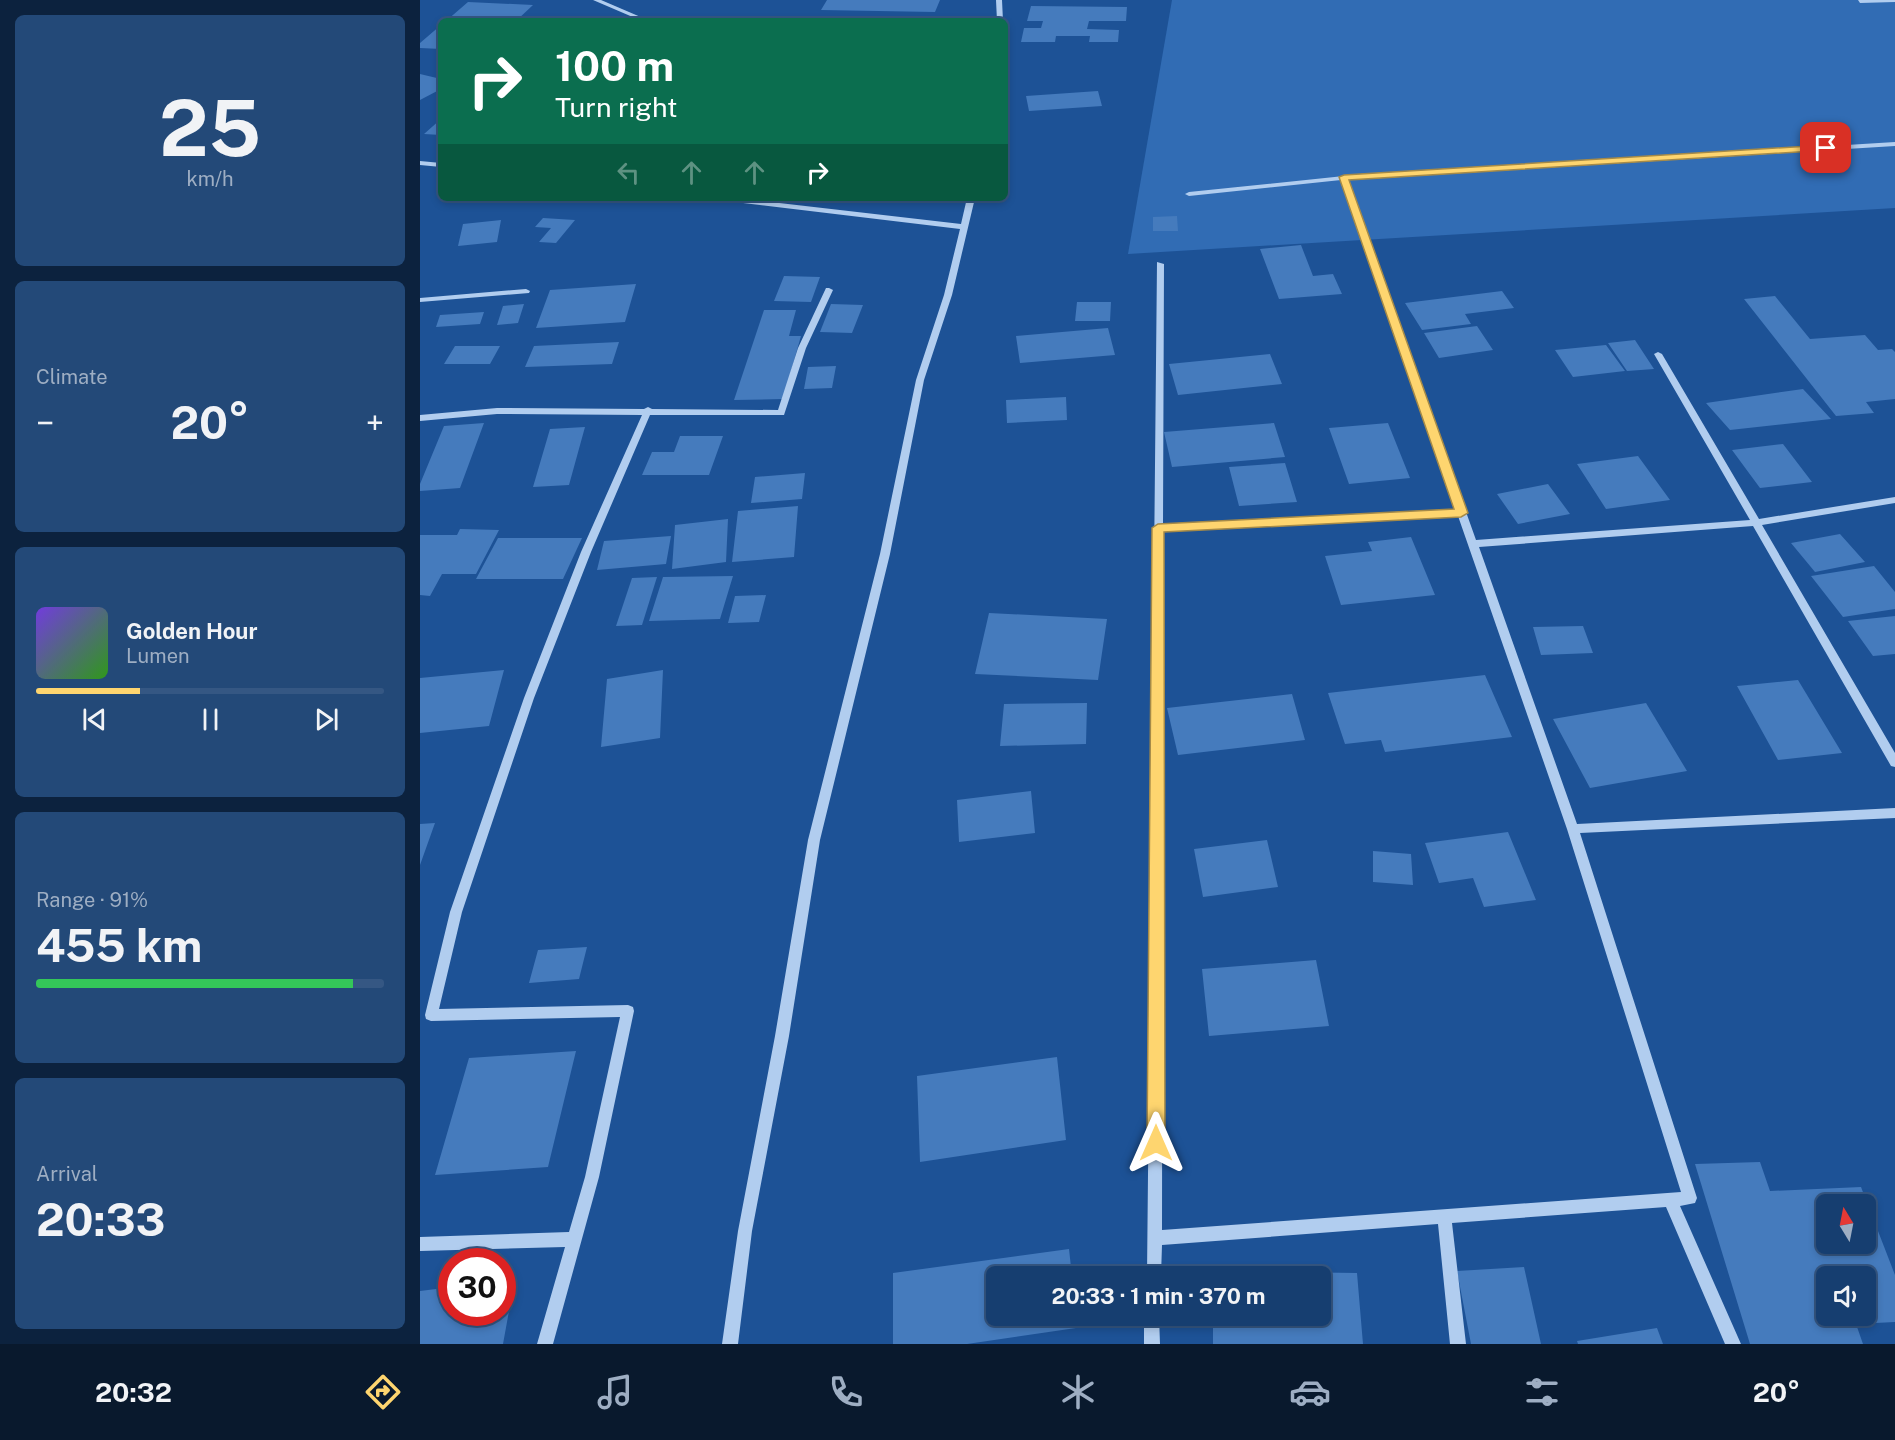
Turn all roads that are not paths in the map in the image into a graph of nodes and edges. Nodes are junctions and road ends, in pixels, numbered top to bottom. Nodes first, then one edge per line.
1 (596, 0) edge
2 (999, 0) edge
3 (1895, 0) edge
4 (1860, 1) edge
5 (639, 18) edge
6 (1000, 18) edge
7 (1895, 144) edge
8 (420, 163) edge
9 (438, 165) edge
10 (1344, 177) junction
11 (1189, 194) dead end
12 (743, 201) edge
13 (970, 201) edge
14 (964, 227) junction
15 (1160, 264) dead end
16 (829, 290) dead end
17 (526, 291) dead end
18 (420, 300) edge
19 (1658, 354) dead end
20 (648, 410) junction
21 (420, 418) edge
22 (1895, 500) edge
23 (1461, 513) junction
24 (1756, 522) junction
25 (1158, 528) junction
26 (1472, 544) junction
27 (1895, 763) edge
28 (1895, 813) edge
29 (1573, 829) junction
30 (425, 1016) edge
31 (1670, 1199) junction
32 (1444, 1216) junction
33 (1155, 1238) junction
34 (575, 1239) junction
35 (420, 1244) edge
36 (1154, 1266) edge
37 (1152, 1326) edge
38 (545, 1344) edge
39 (730, 1344) edge
40 (1152, 1344) edge
41 (1458, 1344) edge
42 (1732, 1344) edge

1 - 5 street
2 - 6 street
3 - 4 street
7 - 10 street
8 - 9 street
10 - 11 street
10 - 23 street
12 - 14 street
13 - 14 street
14 - 39 street
15 - 25 street
16 - 20 street
17 - 18 street
19 - 24 street
20 - 21 street
20 - 30 street
22 - 24 street
23 - 25 street
23 - 26 street
24 - 26 street
24 - 27 street
25 - 33 street
26 - 29 street
28 - 29 street
29 - 31 street
30 - 34 street
31 - 32 street
31 - 42 street
32 - 33 street
32 - 41 street
33 - 36 street
34 - 35 street
34 - 38 street
37 - 40 street

